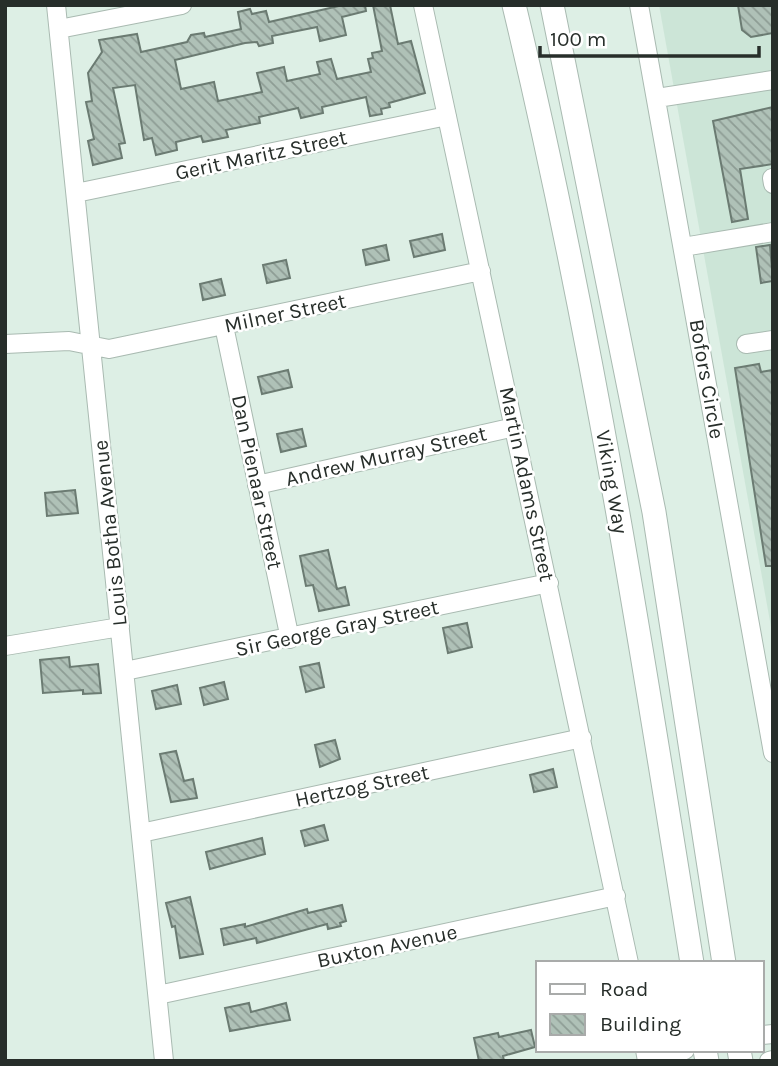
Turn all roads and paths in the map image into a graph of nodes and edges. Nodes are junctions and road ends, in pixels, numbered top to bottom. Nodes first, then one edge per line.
1 (56, 5) edge
2 (182, 5) edge
3 (423, 5) edge
4 (514, 5) edge
5 (552, 5) edge
6 (639, 5) edge
7 (59, 29) junction
8 (773, 80) edge
9 (657, 98) junction
10 (447, 116) junction
11 (772, 178) edge
12 (773, 184) edge
13 (75, 193) junction
14 (773, 232) edge
15 (683, 247) junction
16 (481, 271) junction
17 (224, 326) junction
18 (773, 340) edge
19 (91, 343) junction
20 (746, 344) dead end
21 (5, 345) edge
22 (514, 427) junction
23 (257, 485) junction
24 (549, 583) junction
25 (120, 627) junction
26 (290, 639) junction
27 (5, 646) edge
28 (125, 671) junction
29 (768, 701) edge
30 (582, 738) junction
31 (773, 753) edge
32 (141, 833) junction
33 (616, 896) junction
34 (629, 961) edge
35 (692, 961) edge
36 (724, 961) edge
37 (158, 995) junction
38 (680, 1052) edge
39 (164, 1061) edge
40 (659, 1061) edge

1 - 7 street, Louis Botha Avenue
2 - 7 street
3 - 10 street, Martin Adams Street
4 - 35 main road, Viking Way
5 - 36 main road, Viking Way
6 - 9 street, Bofors Circle
7 - 13 street, Louis Botha Avenue
8 - 9 street
9 - 15 street, Bofors Circle
10 - 13 street, Gerit Maritz Street
10 - 16 street, Martin Adams Street
11 - 12 street
13 - 19 street, Louis Botha Avenue
14 - 15 street
15 - 29 street, Bofors Circle
16 - 17 street, Milner Street
16 - 22 street, Martin Adams Street
17 - 19 street, Milner Street
17 - 23 street, Dan Pienaar Street
18 - 20 street
19 - 21 street, Milner Street
19 - 25 street, Louis Botha Avenue
22 - 23 street, Andrew Murray Street
22 - 24 street, Martin Adams Street
23 - 26 street, Dan Pienaar Street
24 - 26 street, Sir George Gray Street
24 - 30 street, Martin Adams Street
25 - 27 street
25 - 28 street, Louis Botha Avenue
26 - 28 street, Sir George Gray Street
28 - 32 street, Louis Botha Avenue
29 - 31 street, Bofors Circle
30 - 32 street, Hertzog Street
30 - 33 street, Martin Adams Street
32 - 37 street, Louis Botha Avenue
33 - 34 street, Martin Adams Street
33 - 37 street, Buxton Avenue
37 - 39 street, Louis Botha Avenue
38 - 40 street

